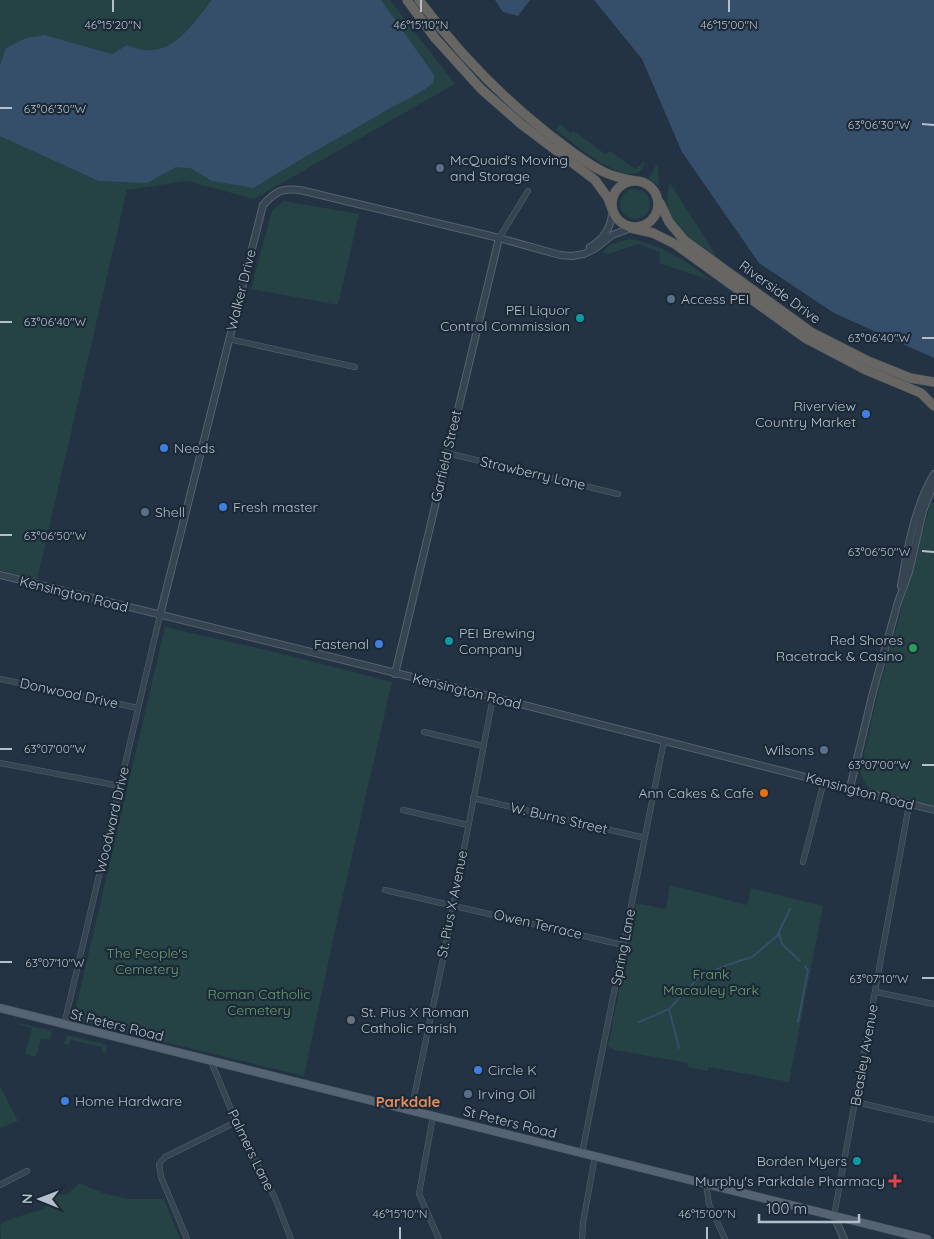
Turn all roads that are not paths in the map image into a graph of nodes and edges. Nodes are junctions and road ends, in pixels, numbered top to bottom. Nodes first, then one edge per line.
1 (407, 0) edge
2 (419, 0) edge
3 (635, 181) junction
4 (528, 191) dead end
5 (660, 203) junction
6 (612, 209) junction
7 (631, 228) junction
8 (499, 238) junction
9 (550, 252) junction
10 (229, 339) junction
11 (355, 367) dead end
12 (934, 382) edge
13 (934, 406) edge
14 (447, 453) junction
15 (934, 474) edge
16 (934, 483) edge
17 (618, 494) dead end
18 (0, 575) edge
19 (898, 602) junction
20 (160, 615) junction
21 (395, 674) junction
22 (0, 679) edge
23 (493, 697) junction
24 (138, 708) junction
25 (424, 732) dead end
26 (664, 741) junction
27 (483, 746) junction
28 (0, 763) edge
29 (824, 781) junction
30 (120, 786) junction
31 (850, 788) junction
32 (473, 798) junction
33 (909, 805) junction
34 (403, 810) dead end
35 (934, 810) edge
36 (468, 824) junction
37 (645, 838) junction
38 (804, 862) dead end
39 (385, 890) dead end
40 (452, 904) junction
41 (623, 945) junction
42 (876, 992) junction
43 (934, 1004) edge
44 (0, 1008) edge
45 (64, 1025) junction
46 (211, 1061) junction
47 (856, 1102) junction
48 (411, 1111) junction
49 (433, 1116) junction
50 (934, 1120) edge
51 (236, 1122) junction
52 (582, 1152) junction
53 (595, 1156) junction
54 (27, 1171) dead end
55 (706, 1184) junction
56 (0, 1185) edge
57 (834, 1216) junction
58 (187, 1239) edge
59 (291, 1239) edge
60 (439, 1239) edge
61 (582, 1239) edge
62 (725, 1239) edge
63 (844, 1239) edge
64 (927, 1239) edge

1 - 6 highway
2 - 3 highway
3 - 5 highway
3 - 6 highway
4 - 8 street, Garfield Street
5 - 7 highway
5 - 12 highway, Riverside Drive
6 - 7 highway
6 - 9 street
7 - 9 street
7 - 13 highway, Riverside Drive
8 - 9 street
8 - 10 street, Walker Drive
8 - 14 street, Garfield Street
10 - 11 street
10 - 20 street, Walker Drive
14 - 17 street, Strawberry Lane
14 - 21 street, Garfield Street
15 - 19 street
16 - 19 street
18 - 20 street, Kensington Road
19 - 31 street
20 - 21 street, Kensington Road
20 - 24 street, Woodward Drive
21 - 23 street, Kensington Road
22 - 24 street, Donwood Drive
23 - 26 street, Kensington Road
23 - 27 street, St. Pius X Avenue
24 - 30 street, Woodward Drive
25 - 27 street
26 - 29 street, Kensington Road
26 - 37 street, Spring Lane
27 - 32 street, St. Pius X Avenue
28 - 30 street
29 - 31 street, Kensington Road
29 - 38 street
30 - 45 street, Woodward Drive
31 - 33 street, Kensington Road
32 - 36 street, St. Pius X Avenue
32 - 37 street, W. Burns Street
33 - 35 street, Kensington Road
33 - 42 street, Beasley Avenue
34 - 36 street
36 - 40 street, St. Pius X Avenue
37 - 41 street, Spring Lane
39 - 40 street, Owen Terrace
40 - 41 street, Owen Terrace
40 - 48 street, St. Pius X Avenue
41 - 52 street, Spring Lane
42 - 43 street
42 - 47 street, Beasley Avenue
44 - 45 main road, St Peters Road
45 - 46 main road, St Peters Road
46 - 48 main road, St Peters Road
46 - 51 street, Palmers Lane
47 - 50 street
47 - 57 street, Beasley Avenue
48 - 49 main road, St Peters Road
49 - 52 main road, St Peters Road
49 - 60 street
51 - 58 street
51 - 59 street, Palmers Lane
52 - 53 main road, St Peters Road
53 - 55 main road, St Peters Road
53 - 61 street
54 - 56 street
55 - 57 main road, St Peters Road
55 - 62 street
57 - 63 street
57 - 64 main road, St Peters Road

